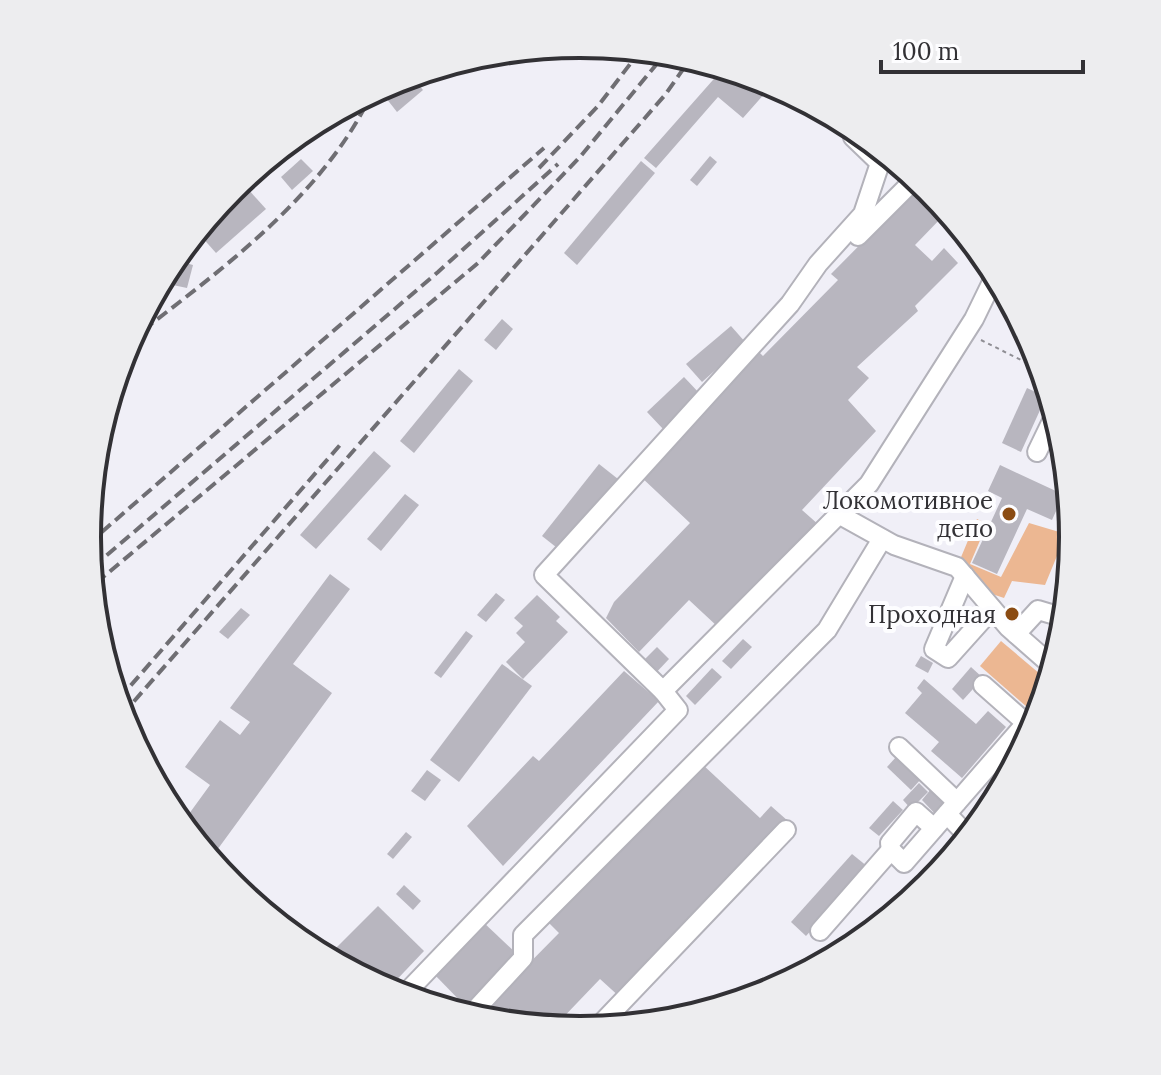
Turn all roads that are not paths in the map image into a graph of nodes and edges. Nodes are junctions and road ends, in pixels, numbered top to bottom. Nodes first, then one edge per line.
1 (880, 163) edge
2 (907, 187) edge
3 (989, 287) edge
4 (790, 304) junction
5 (1048, 430) edge
6 (1037, 452) dead end
7 (840, 515) junction
8 (882, 539) junction
9 (965, 576) junction
10 (992, 609) junction
11 (1054, 615) edge
12 (1016, 634) junction
13 (1045, 659) edge
14 (983, 685) dead end
15 (663, 691) junction
16 (1024, 721) edge
17 (1020, 730) edge
18 (899, 747) dead end
19 (952, 808) junction
20 (962, 827) edge
21 (786, 830) dead end
22 (820, 931) dead end
23 (412, 987) edge
24 (479, 1006) edge
25 (608, 1016) edge

1 - 4 lane
2 - 4 lane
3 - 7 lane
4 - 15 lane
5 - 6 lane
7 - 8 lane
7 - 15 lane
8 - 9 lane
8 - 24 lane
9 - 10 lane
9 - 10 lane
10 - 12 lane
11 - 12 lane
12 - 13 lane
14 - 16 lane
15 - 23 lane
17 - 19 lane
18 - 19 lane
19 - 20 lane
19 - 22 lane
21 - 25 lane

